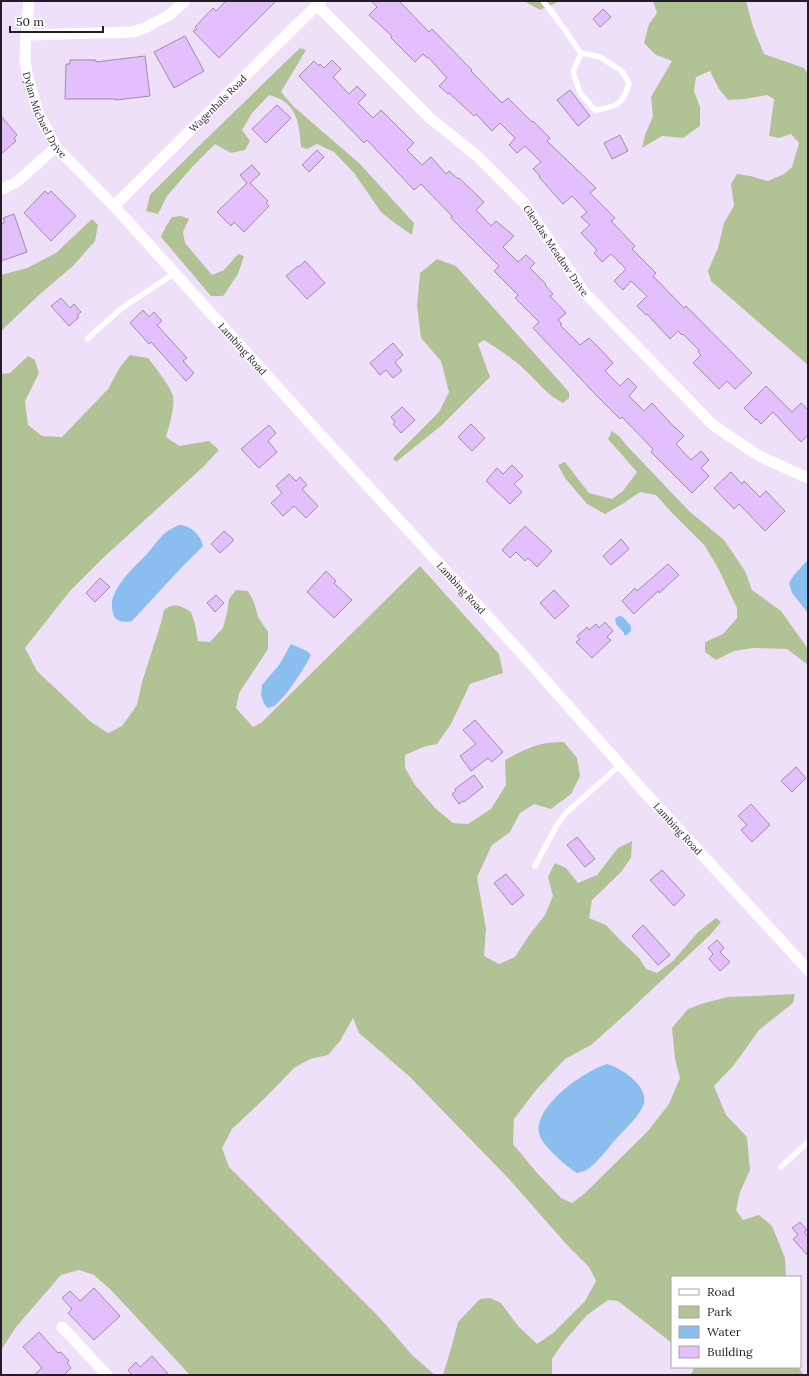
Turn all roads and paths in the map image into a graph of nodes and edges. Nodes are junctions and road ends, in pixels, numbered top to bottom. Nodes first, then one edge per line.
1 (29, 1) edge
2 (185, 1) edge
3 (543, 1) edge
4 (319, 3) edge
5 (26, 35) junction
6 (581, 53) junction
7 (56, 147) junction
8 (1, 190) edge
9 (114, 206) junction
10 (175, 273) junction
11 (87, 339) dead end
12 (808, 478) edge
13 (620, 765) junction
14 (536, 866) dead end
15 (808, 970) edge
16 (808, 1142) edge
17 (781, 1167) dead end
18 (62, 1327) dead end
19 (107, 1375) edge

1 - 5 street, Dylan Michael Drive
2 - 5 street
3 - 6 lane
4 - 9 street, Wagenhals Road
4 - 12 street, Glendas Meadow Drive
5 - 7 street, Dylan Michael Drive
6 - 6 lane
7 - 8 street
7 - 9 street, Dylan Michael Drive
9 - 10 street, Lambing Road
10 - 11 lane
10 - 13 street, Lambing Road
13 - 14 lane
13 - 15 street, Lambing Road
16 - 17 lane
18 - 19 street

